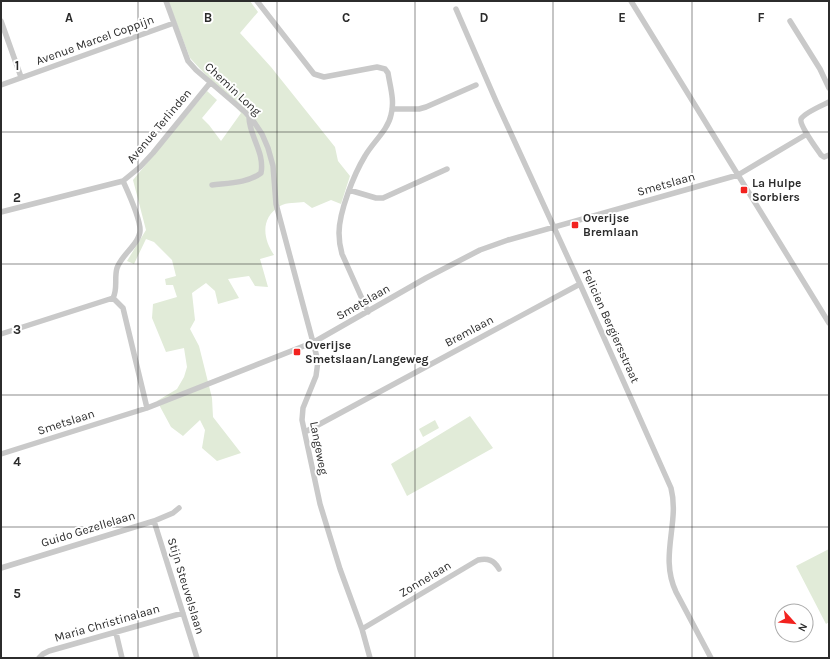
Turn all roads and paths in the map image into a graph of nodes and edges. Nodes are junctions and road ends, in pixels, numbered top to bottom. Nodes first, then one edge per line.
1 (166, 1) edge
2 (257, 1) edge
3 (631, 1) edge
4 (456, 10) dead end
5 (1, 21) edge
6 (790, 22) dead end
7 (174, 23) junction
8 (21, 77) junction
9 (210, 83) junction
10 (1, 85) edge
11 (476, 85) dead end
12 (829, 88) edge
13 (829, 102) edge
14 (392, 109) junction
15 (249, 117) junction
16 (807, 134) junction
17 (829, 155) edge
18 (447, 169) dead end
19 (738, 175) junction
20 (123, 181) junction
21 (212, 185) dead end
22 (350, 190) junction
23 (1, 212) edge
24 (280, 219) joint
25 (554, 227) junction
26 (580, 284) junction
27 (113, 298) junction
28 (368, 312) junction
29 (829, 323) edge
30 (1, 334) edge
31 (314, 342) junction
32 (147, 408) junction
33 (305, 432) junction
34 (1, 454) edge
35 (179, 508) dead end
36 (154, 521) junction
37 (1, 568) edge
38 (499, 569) dead end
39 (183, 613) junction
40 (362, 629) junction
41 (116, 633) junction
42 (39, 658) edge
43 (122, 658) edge
44 (197, 658) edge
45 (370, 658) edge
46 (710, 658) edge

1 - 7 street, Chemin Long
2 - 14 street
3 - 19 street
4 - 25 street, Felicien Bergiersstraat
5 - 8 street
6 - 12 street
7 - 8 street, Avenue Marcel Coppijn
7 - 9 street, Chemin Long
8 - 10 street, Avenue Marcel Coppijn
9 - 15 street, Chemin Long
9 - 20 street, Avenue Terlinden
11 - 14 street
13 - 16 street
14 - 22 street
15 - 21 street
15 - 24 street, Chemin Long
16 - 17 street
16 - 19 street, Smetslaan
18 - 22 street
19 - 25 street, Smetslaan
19 - 29 street
20 - 23 street
20 - 27 street
22 - 28 street
24 - 31 street, Langeweg
25 - 26 street, Felicien Bergiersstraat
25 - 28 street, Smetslaan
26 - 33 street, Bremlaan
26 - 46 street, Felicien Bergiersstraat
27 - 30 street
27 - 32 street
28 - 31 street, Smetslaan
31 - 32 street, Smetslaan
31 - 33 street, Langeweg
32 - 34 street, Smetslaan
33 - 40 street, Langeweg
35 - 36 street, Guido Gezellelaan
36 - 37 street, Guido Gezellelaan
36 - 39 street, Stijn Steuvelslaan
38 - 40 street, Zonnelaan
39 - 41 street, Maria Christinalaan
39 - 44 street, Stijn Steuvelslaan
40 - 45 street, Langeweg
41 - 42 street, Maria Christinalaan
41 - 43 street

